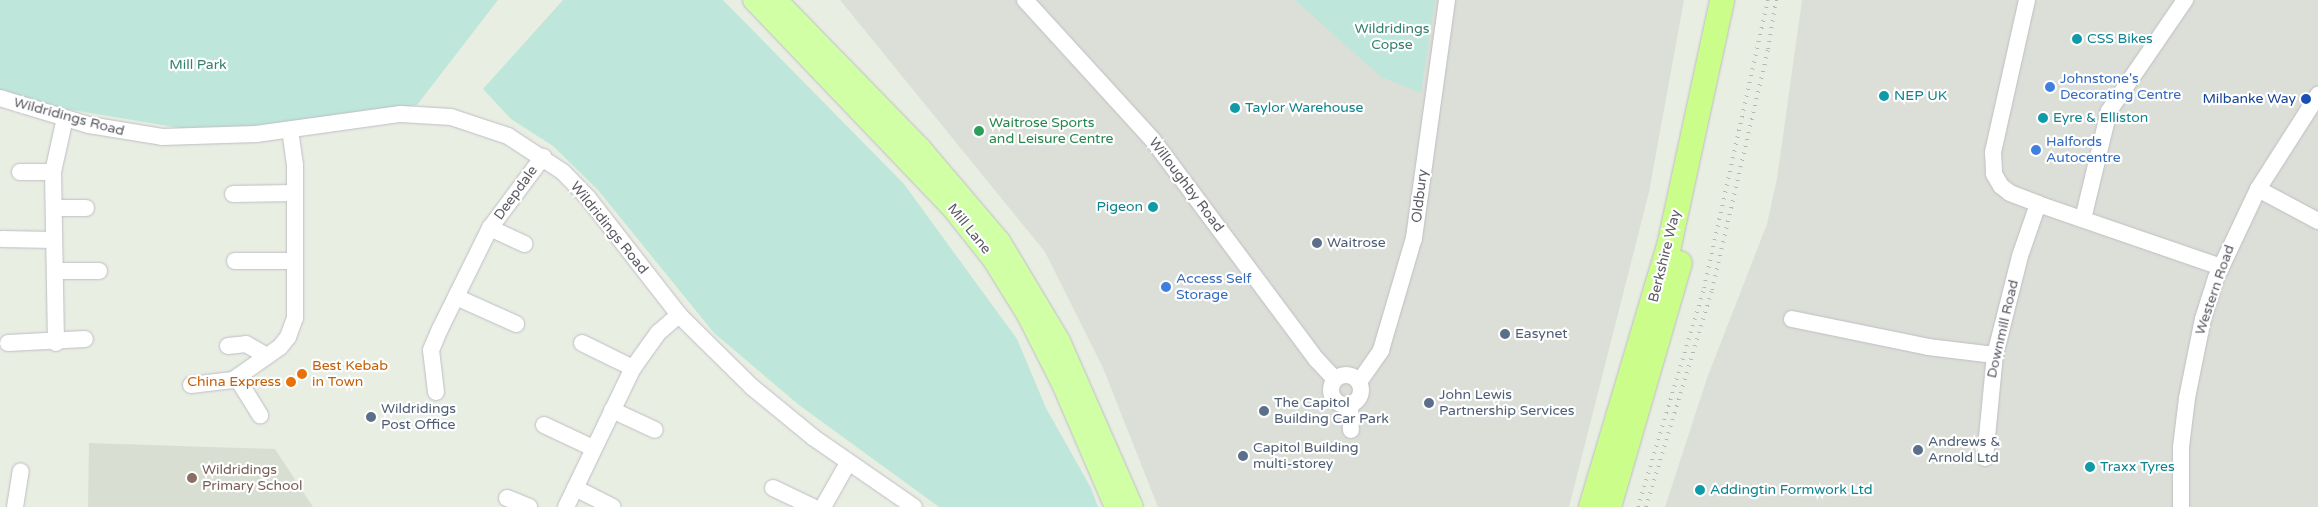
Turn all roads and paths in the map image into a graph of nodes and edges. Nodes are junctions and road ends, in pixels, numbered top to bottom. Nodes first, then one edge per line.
1 (753, 0) edge
2 (777, 0) edge
3 (788, 0) edge
4 (1026, 0) edge
5 (1447, 0) edge
6 (1722, 0) edge
7 (1738, 0) edge
8 (2026, 0) edge
9 (2185, 0) edge
10 (812, 36) junction
11 (2318, 95) edge
12 (0, 98) edge
13 (65, 118) junction
14 (290, 130) junction
15 (543, 157) junction
16 (20, 172) dead end
17 (53, 172) junction
18 (2258, 189) junction
19 (295, 193) junction
20 (233, 194) dead end
21 (2038, 204) junction
22 (55, 208) junction
23 (86, 208) dead end
24 (2084, 219) junction
25 (2318, 221) edge
26 (490, 228) junction
27 (2, 239) dead end
28 (54, 240) junction
29 (525, 244) dead end
30 (295, 261) junction
31 (235, 262) dead end
32 (2221, 267) junction
33 (56, 271) junction
34 (99, 271) dead end
35 (456, 297) junction
36 (679, 316) junction
37 (1792, 319) dead end
38 (516, 324) dead end
39 (86, 339) dead end
40 (8, 343) dead end
41 (56, 343) junction
42 (582, 344) dead end
43 (228, 346) dead end
44 (1995, 355) junction
45 (267, 356) junction
46 (633, 368) junction
47 (237, 378) junction
48 (1335, 379) junction
49 (1359, 382) junction
50 (191, 385) dead end
51 (436, 392) dead end
52 (1350, 404) junction
53 (612, 410) junction
54 (260, 415) dead end
55 (544, 425) dead end
56 (655, 430) dead end
57 (1351, 430) dead end
58 (593, 448) junction
59 (1985, 458) dead end
60 (848, 463) junction
61 (21, 471) dead end
62 (574, 488) junction
63 (773, 488) dead end
64 (507, 498) dead end
65 (15, 507) edge
66 (529, 507) edge
67 (566, 507) edge
68 (613, 507) edge
69 (813, 507) edge
70 (823, 507) edge
71 (914, 507) edge
72 (1115, 507) edge
73 (1133, 507) edge
74 (1591, 507) edge
75 (1609, 507) edge
76 (2181, 507) edge

1 - 72 main road, Mill Lane
2 - 10 main road, Mill Lane
3 - 10 main road
4 - 48 street, Willoughby Road
5 - 49 street, Oldbury
6 - 74 highway, Berkshire Way
7 - 75 highway, Berkshire Way
8 - 21 street
9 - 24 street
10 - 73 main road, Mill Lane
11 - 18 street, Western Road
12 - 13 street, Wildridings Road
13 - 14 street, Wildridings Road
13 - 17 street
14 - 15 street, Wildridings Road
14 - 19 street
15 - 26 street, Deepdale
15 - 36 street, Wildridings Road
16 - 17 street
17 - 22 street
18 - 25 street
18 - 32 street, Western Road
19 - 20 street
19 - 30 street
21 - 24 street
21 - 44 street, Downmill Road
22 - 23 street
22 - 28 street
24 - 32 street
26 - 29 street, Deepdale
26 - 35 street, Deepdale
27 - 28 street
28 - 33 street
30 - 31 street
30 - 45 street
32 - 76 street, Western Road
33 - 34 street
33 - 41 street
35 - 38 street
35 - 51 street, Deepdale
36 - 46 street
36 - 60 street, Wildridings Road
37 - 44 street
39 - 41 street
40 - 41 street
42 - 46 street
43 - 45 street
44 - 59 street, Downmill Road
45 - 47 street
46 - 53 street
47 - 50 street
47 - 54 street
48 - 49 street
48 - 52 street
49 - 52 street
52 - 57 street
53 - 56 street
53 - 58 street
55 - 58 street
58 - 62 street
60 - 70 street
60 - 71 street, Wildridings Road
61 - 65 street
62 - 67 street
62 - 68 street
63 - 69 street
64 - 66 street

